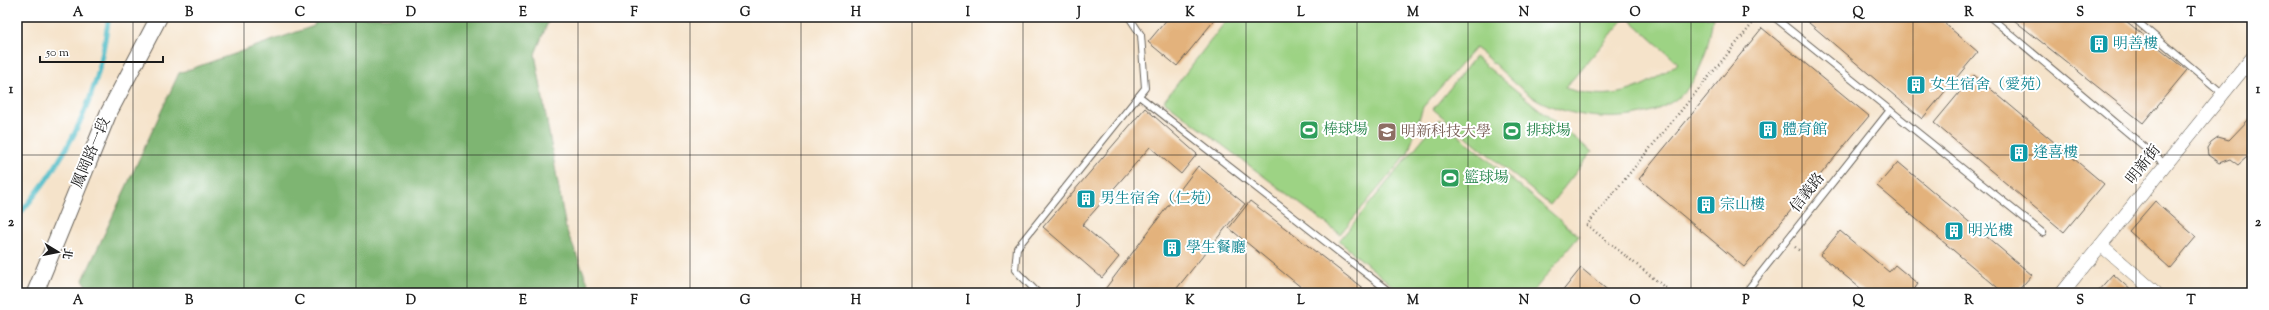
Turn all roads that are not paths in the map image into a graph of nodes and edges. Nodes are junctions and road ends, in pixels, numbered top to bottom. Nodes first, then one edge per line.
1 (159, 17) edge
2 (1128, 17) edge
3 (1774, 17) edge
4 (1990, 17) edge
5 (2132, 17) edge
6 (2252, 58) edge
7 (2222, 93) junction
8 (1139, 96) junction
9 (1890, 110) junction
10 (2165, 164) junction
11 (2043, 233) dead end
12 (2100, 245) junction
13 (35, 293) edge
14 (1038, 293) edge
15 (1392, 293) edge
16 (1745, 293) edge
17 (2062, 293) edge
18 (2156, 293) edge

1 - 13 street, 鳳岡路一段
2 - 8 lane
3 - 9 lane
4 - 10 lane
5 - 7 lane
6 - 7 street, 明新街
7 - 10 street, 明新街
8 - 14 lane
8 - 15 lane
9 - 11 lane
9 - 16 lane, 信義路
10 - 12 street, 明新街
12 - 17 street, 明新街
12 - 18 street

